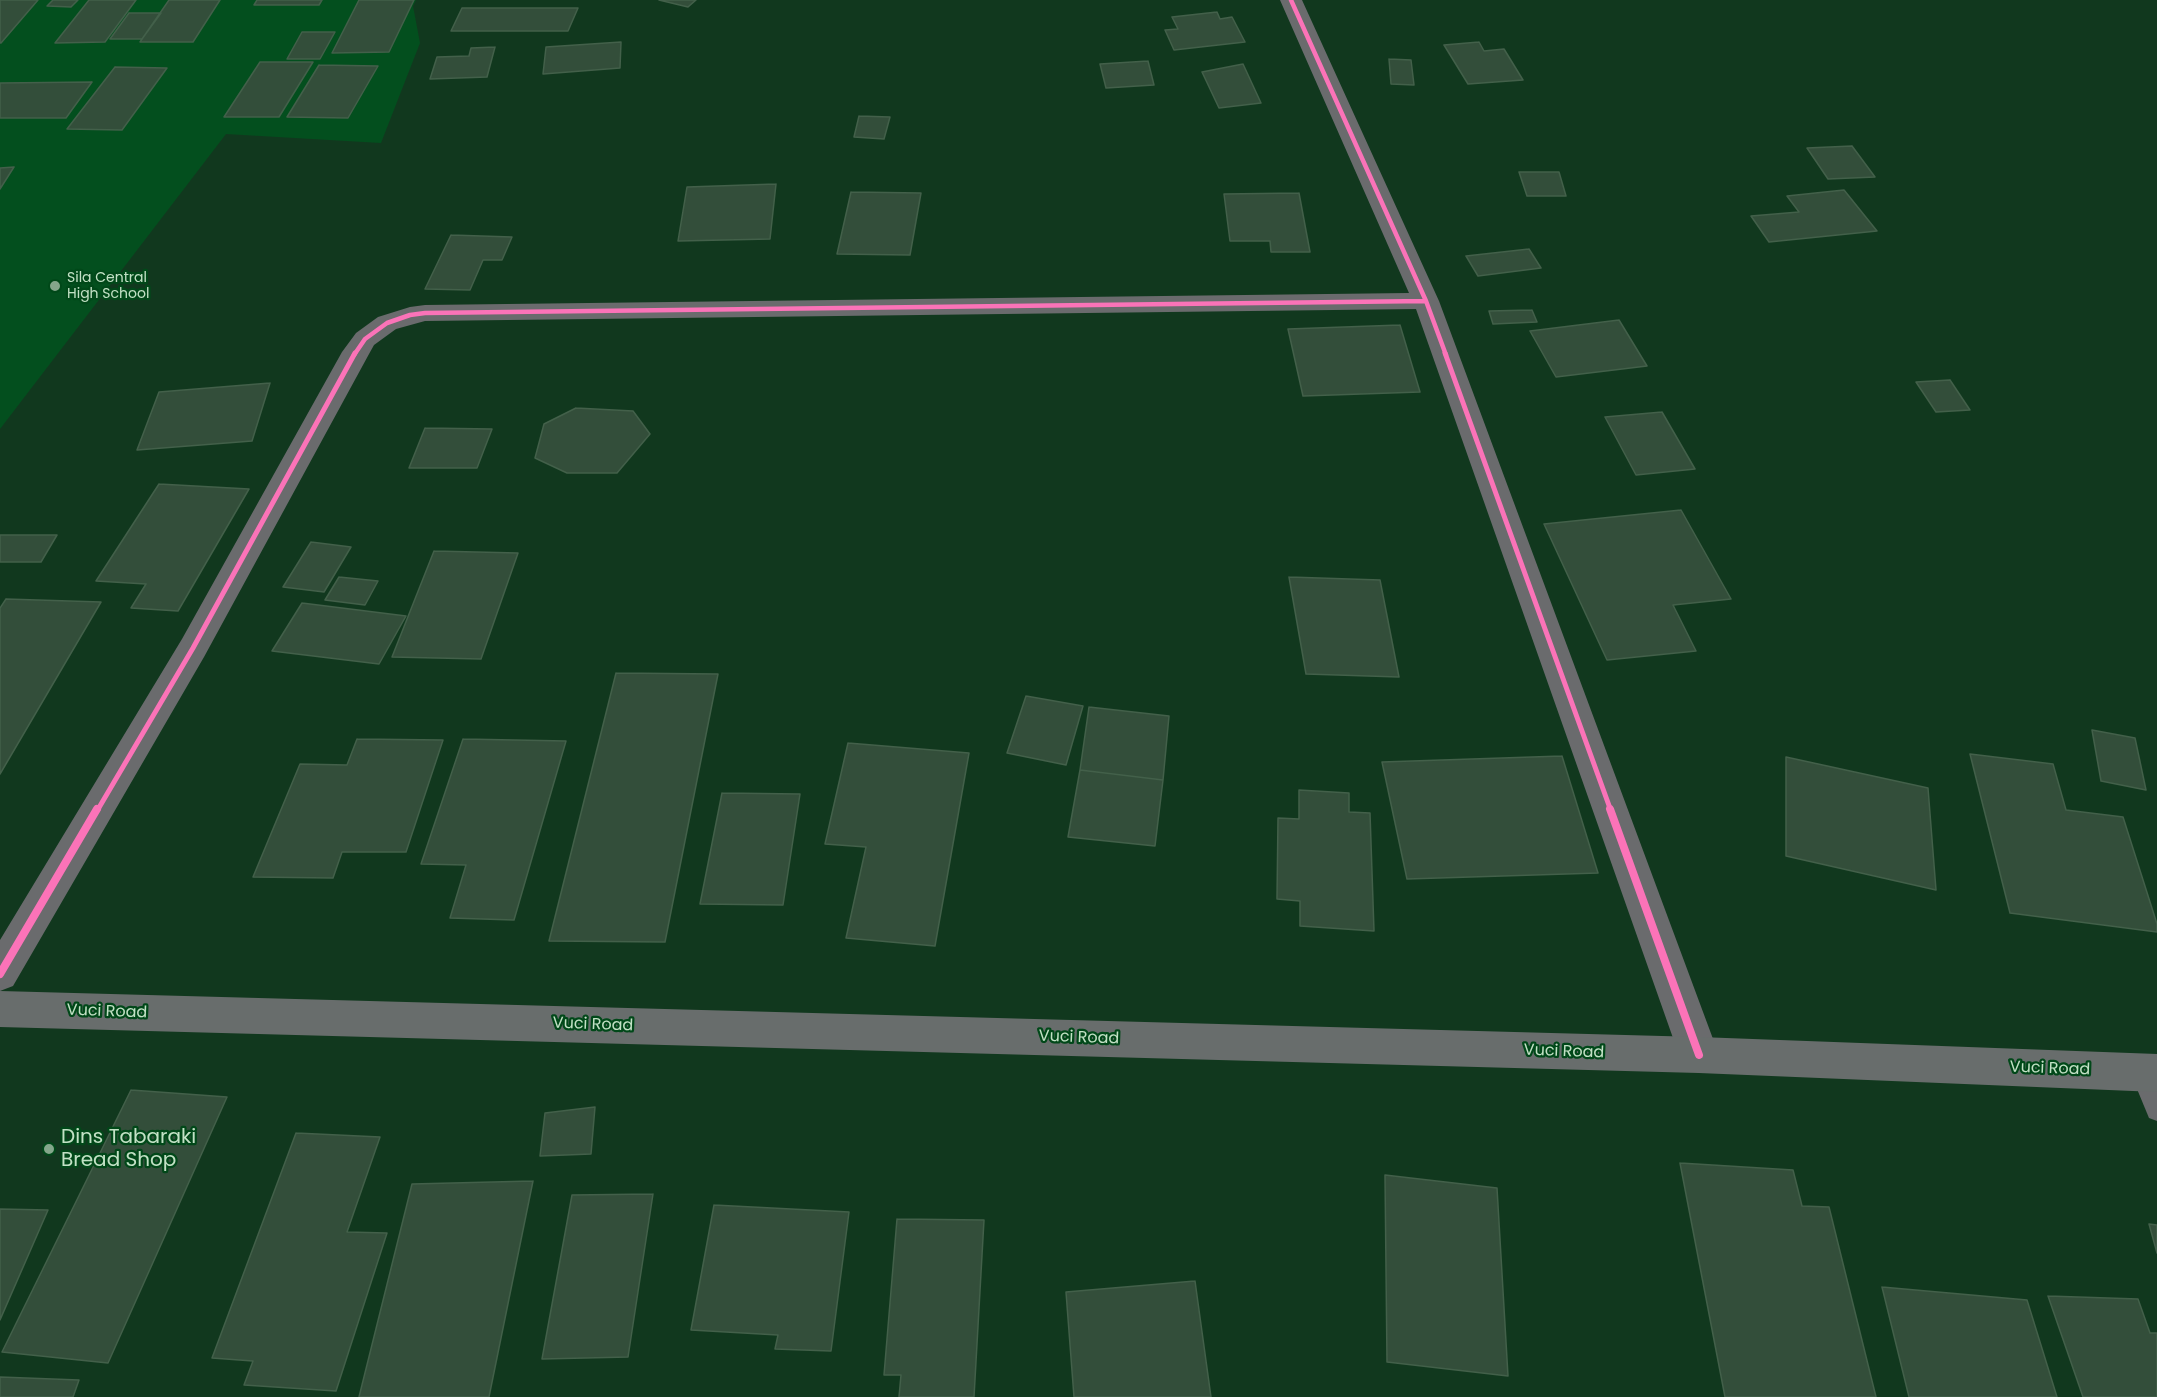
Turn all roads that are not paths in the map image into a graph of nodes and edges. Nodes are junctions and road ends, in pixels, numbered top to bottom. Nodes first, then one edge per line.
1 (1291, 0) edge
2 (1426, 301) junction
3 (0, 974) edge
4 (0, 1009) edge
5 (1699, 1055) junction
6 (2150, 1072) edge
7 (2157, 1110) edge

1 - 2 street
2 - 3 street
2 - 5 street
4 - 5 main road, Vuci Road
5 - 6 main road, Vuci Road
6 - 7 lane

